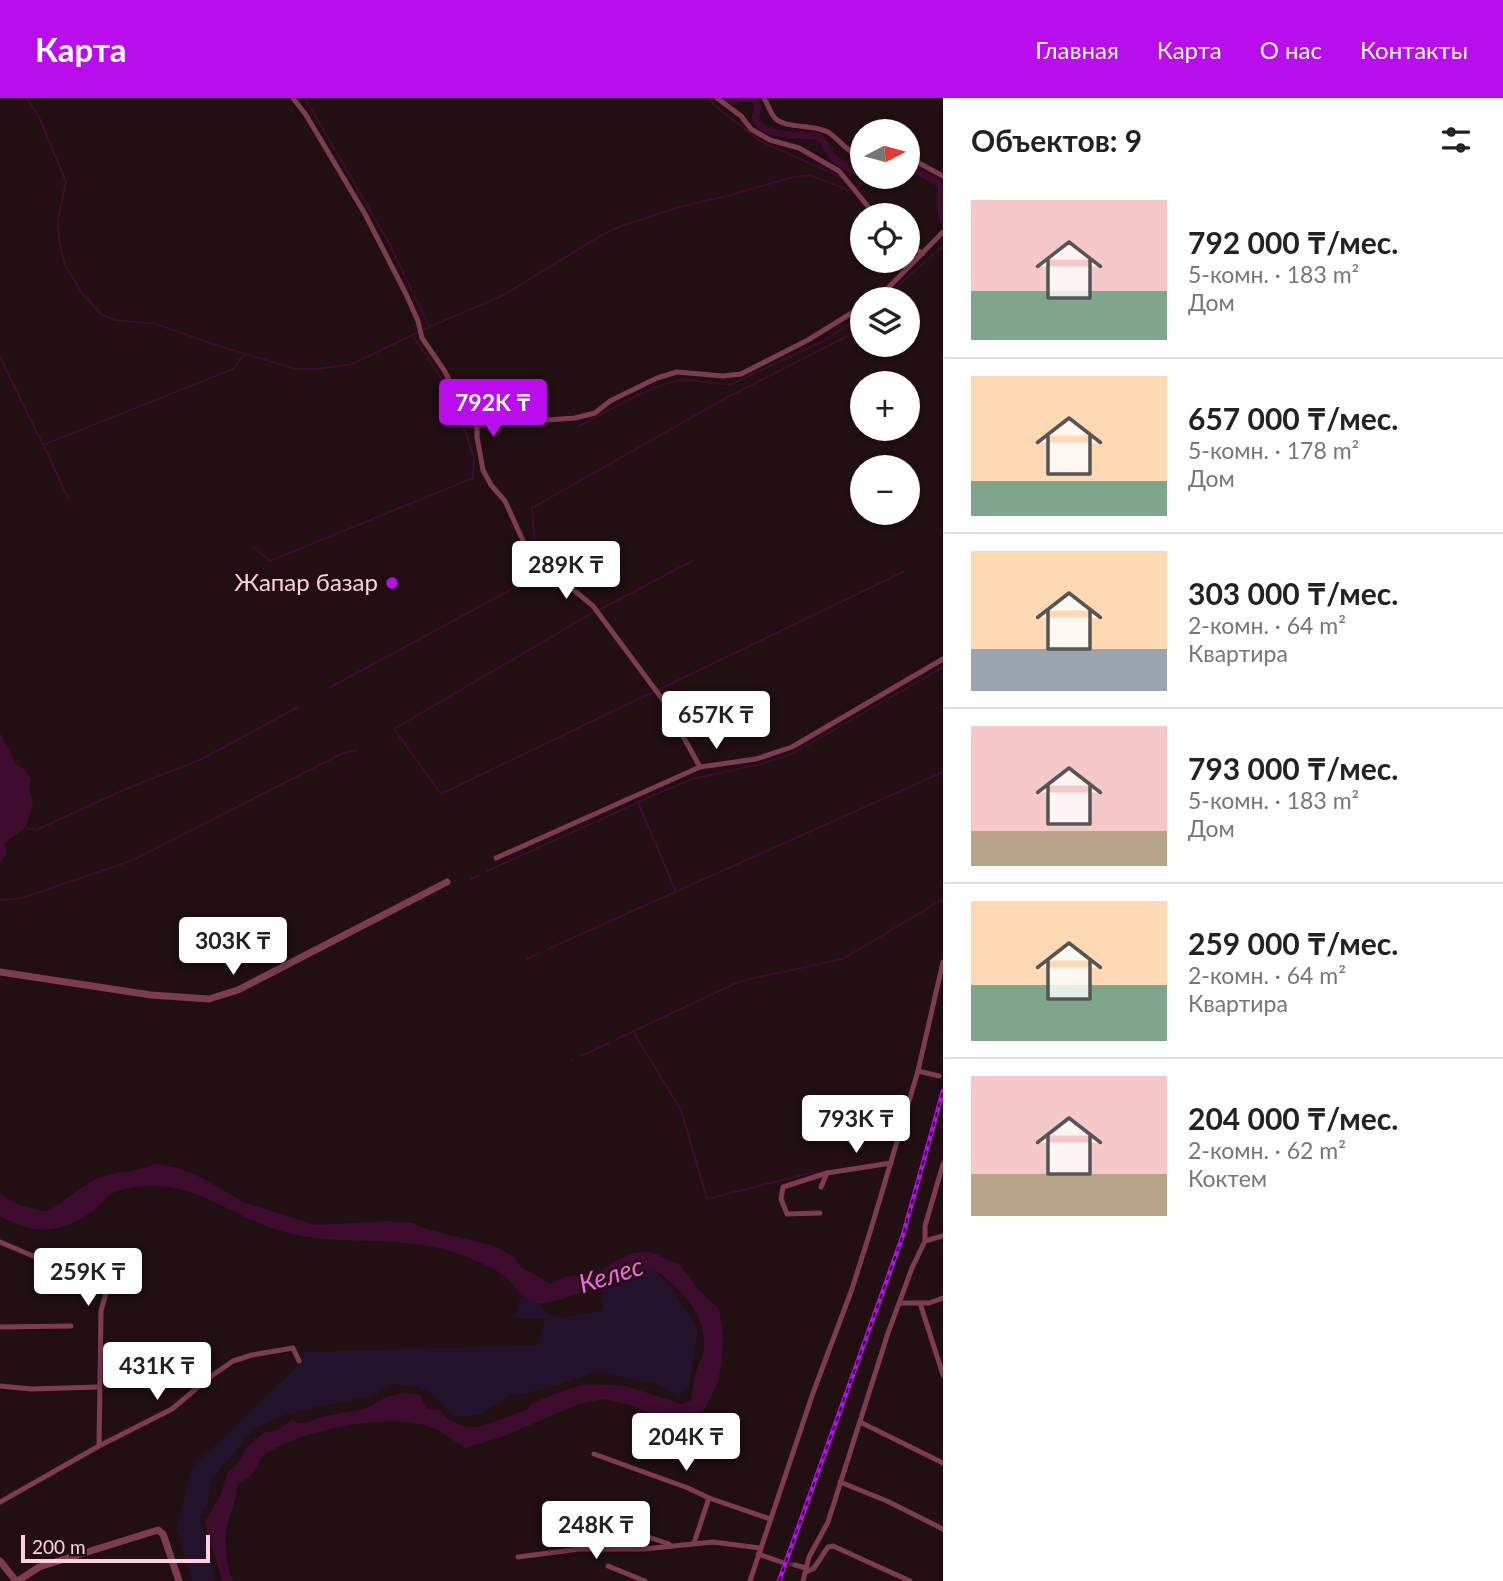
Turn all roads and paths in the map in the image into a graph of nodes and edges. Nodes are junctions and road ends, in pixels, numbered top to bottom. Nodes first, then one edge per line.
1 (293, 98) edge
2 (717, 98) edge
3 (764, 98) edge
4 (850, 153) edge
5 (920, 164) edge
6 (943, 176) edge
7 (865, 203) edge
8 (943, 234) edge
9 (920, 252) edge
10 (923, 253) junction
11 (889, 287) edge
12 (850, 314) edge
13 (477, 425) junction
14 (943, 659) edge
15 (700, 767) junction
16 (496, 858) dead end
17 (447, 882) dead end
18 (943, 962) edge
19 (0, 972) edge
20 (918, 1071) junction
21 (939, 1076) dead end
22 (891, 1163) junction
23 (943, 1164) edge
24 (827, 1173) junction
25 (821, 1186) dead end
26 (820, 1213) dead end
27 (943, 1236) edge
28 (925, 1241) junction
29 (0, 1242) edge
30 (943, 1298) edge
31 (901, 1303) junction
32 (920, 1303) junction
33 (71, 1326) dead end
34 (0, 1327) edge
35 (299, 1361) dead end
36 (943, 1375) edge
37 (0, 1386) edge
38 (99, 1387) junction
39 (860, 1422) junction
40 (99, 1446) junction
41 (594, 1454) dead end
42 (943, 1463) edge
43 (840, 1482) junction
44 (709, 1498) junction
45 (0, 1502) edge
46 (548, 1503) dead end
47 (770, 1519) junction
48 (943, 1529) edge
49 (694, 1543) junction
50 (672, 1545) junction
51 (759, 1551) junction
52 (518, 1557) dead end
53 (0, 1561) edge
54 (781, 1562) tunnel mouth
55 (795, 1565) tunnel mouth
56 (608, 1566) dead end
57 (806, 1570) junction
58 (17, 1581) edge
59 (179, 1581) edge
60 (645, 1581) edge
61 (750, 1581) edge
62 (803, 1581) edge
63 (910, 1581) edge

1 - 13 street
2 - 7 street
3 - 4 street
5 - 6 street
8 - 10 street
9 - 10 street
10 - 11 street
12 - 13 street
13 - 15 street
14 - 15 street
15 - 16 street
17 - 19 street
18 - 20 street
20 - 21 street
20 - 22 street
22 - 24 street
22 - 47 street
23 - 28 street
24 - 25 street
24 - 26 street
27 - 28 street
28 - 31 street
29 - 38 street
30 - 32 street
31 - 32 street
31 - 39 street
32 - 36 street
33 - 34 street
35 - 40 street
37 - 38 street
38 - 40 street
39 - 42 street
39 - 43 street
40 - 45 street
41 - 44 street
43 - 48 street
43 - 57 street
44 - 47 street
44 - 49 street
46 - 50 street
47 - 51 street
49 - 50 street
49 - 51 street
50 - 52 street
51 - 54 street
51 - 61 street
53 - 58 street
55 - 57 street
56 - 60 street
57 - 62 street
57 - 63 street
58 - 59 street

